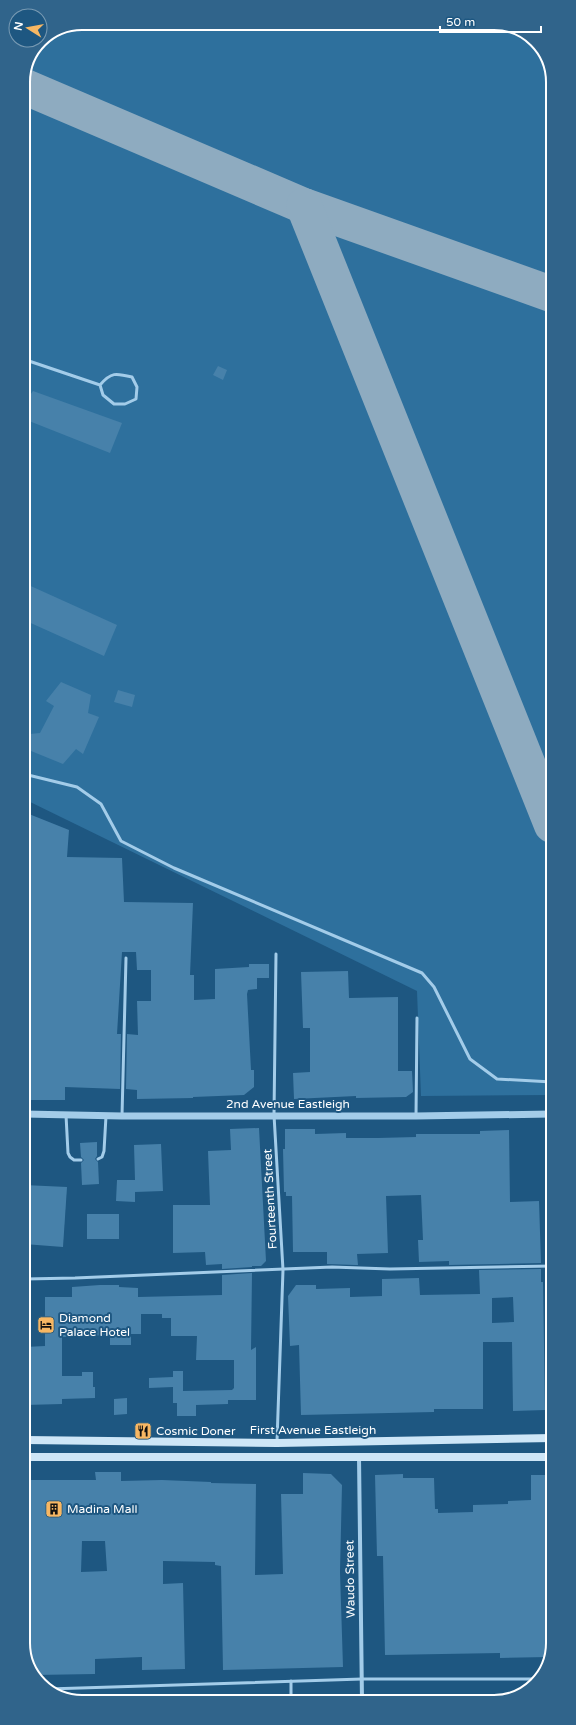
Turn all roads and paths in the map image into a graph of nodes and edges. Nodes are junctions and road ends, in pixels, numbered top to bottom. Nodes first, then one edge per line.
1 (30, 361) edge
2 (100, 385) junction
3 (30, 775) edge
4 (276, 954) dead end
5 (126, 958) dead end
6 (417, 1018) dead end
7 (546, 1082) edge
8 (30, 1114) edge
9 (546, 1114) edge
10 (66, 1115) junction
11 (274, 1115) junction
12 (106, 1116) junction
13 (122, 1116) junction
14 (416, 1116) junction
15 (98, 1159) dead end
16 (81, 1160) dead end
17 (546, 1266) edge
18 (283, 1270) junction
19 (30, 1279) edge
20 (546, 1438) edge
21 (30, 1440) edge
22 (277, 1443) junction
23 (30, 1457) edge
24 (359, 1457) junction
25 (546, 1457) edge
26 (531, 1679) edge
27 (362, 1680) junction
28 (291, 1681) junction
29 (57, 1689) edge
30 (291, 1695) edge
31 (362, 1695) edge

1 - 2 lane
2 - 2 lane
3 - 7 lane
4 - 11 lane, Fourteenth Street
5 - 13 lane
6 - 14 lane
8 - 10 street, 2nd Avenue Eastleigh
9 - 14 street, 2nd Avenue Eastleigh
10 - 12 street, 2nd Avenue Eastleigh
10 - 16 lane
11 - 13 street, 2nd Avenue Eastleigh
11 - 14 street, 2nd Avenue Eastleigh
11 - 18 lane, Fourteenth Street
12 - 13 street, 2nd Avenue Eastleigh
12 - 15 lane
17 - 18 lane
18 - 19 lane
18 - 22 lane, Fourteenth Street
20 - 22 main road, First Avenue Eastleigh
21 - 22 main road, First Avenue Eastleigh
23 - 24 main road
24 - 25 main road
24 - 27 street, Waudo Street
26 - 27 lane
27 - 28 lane
27 - 31 street, Waudo Street
28 - 29 lane
28 - 30 lane

